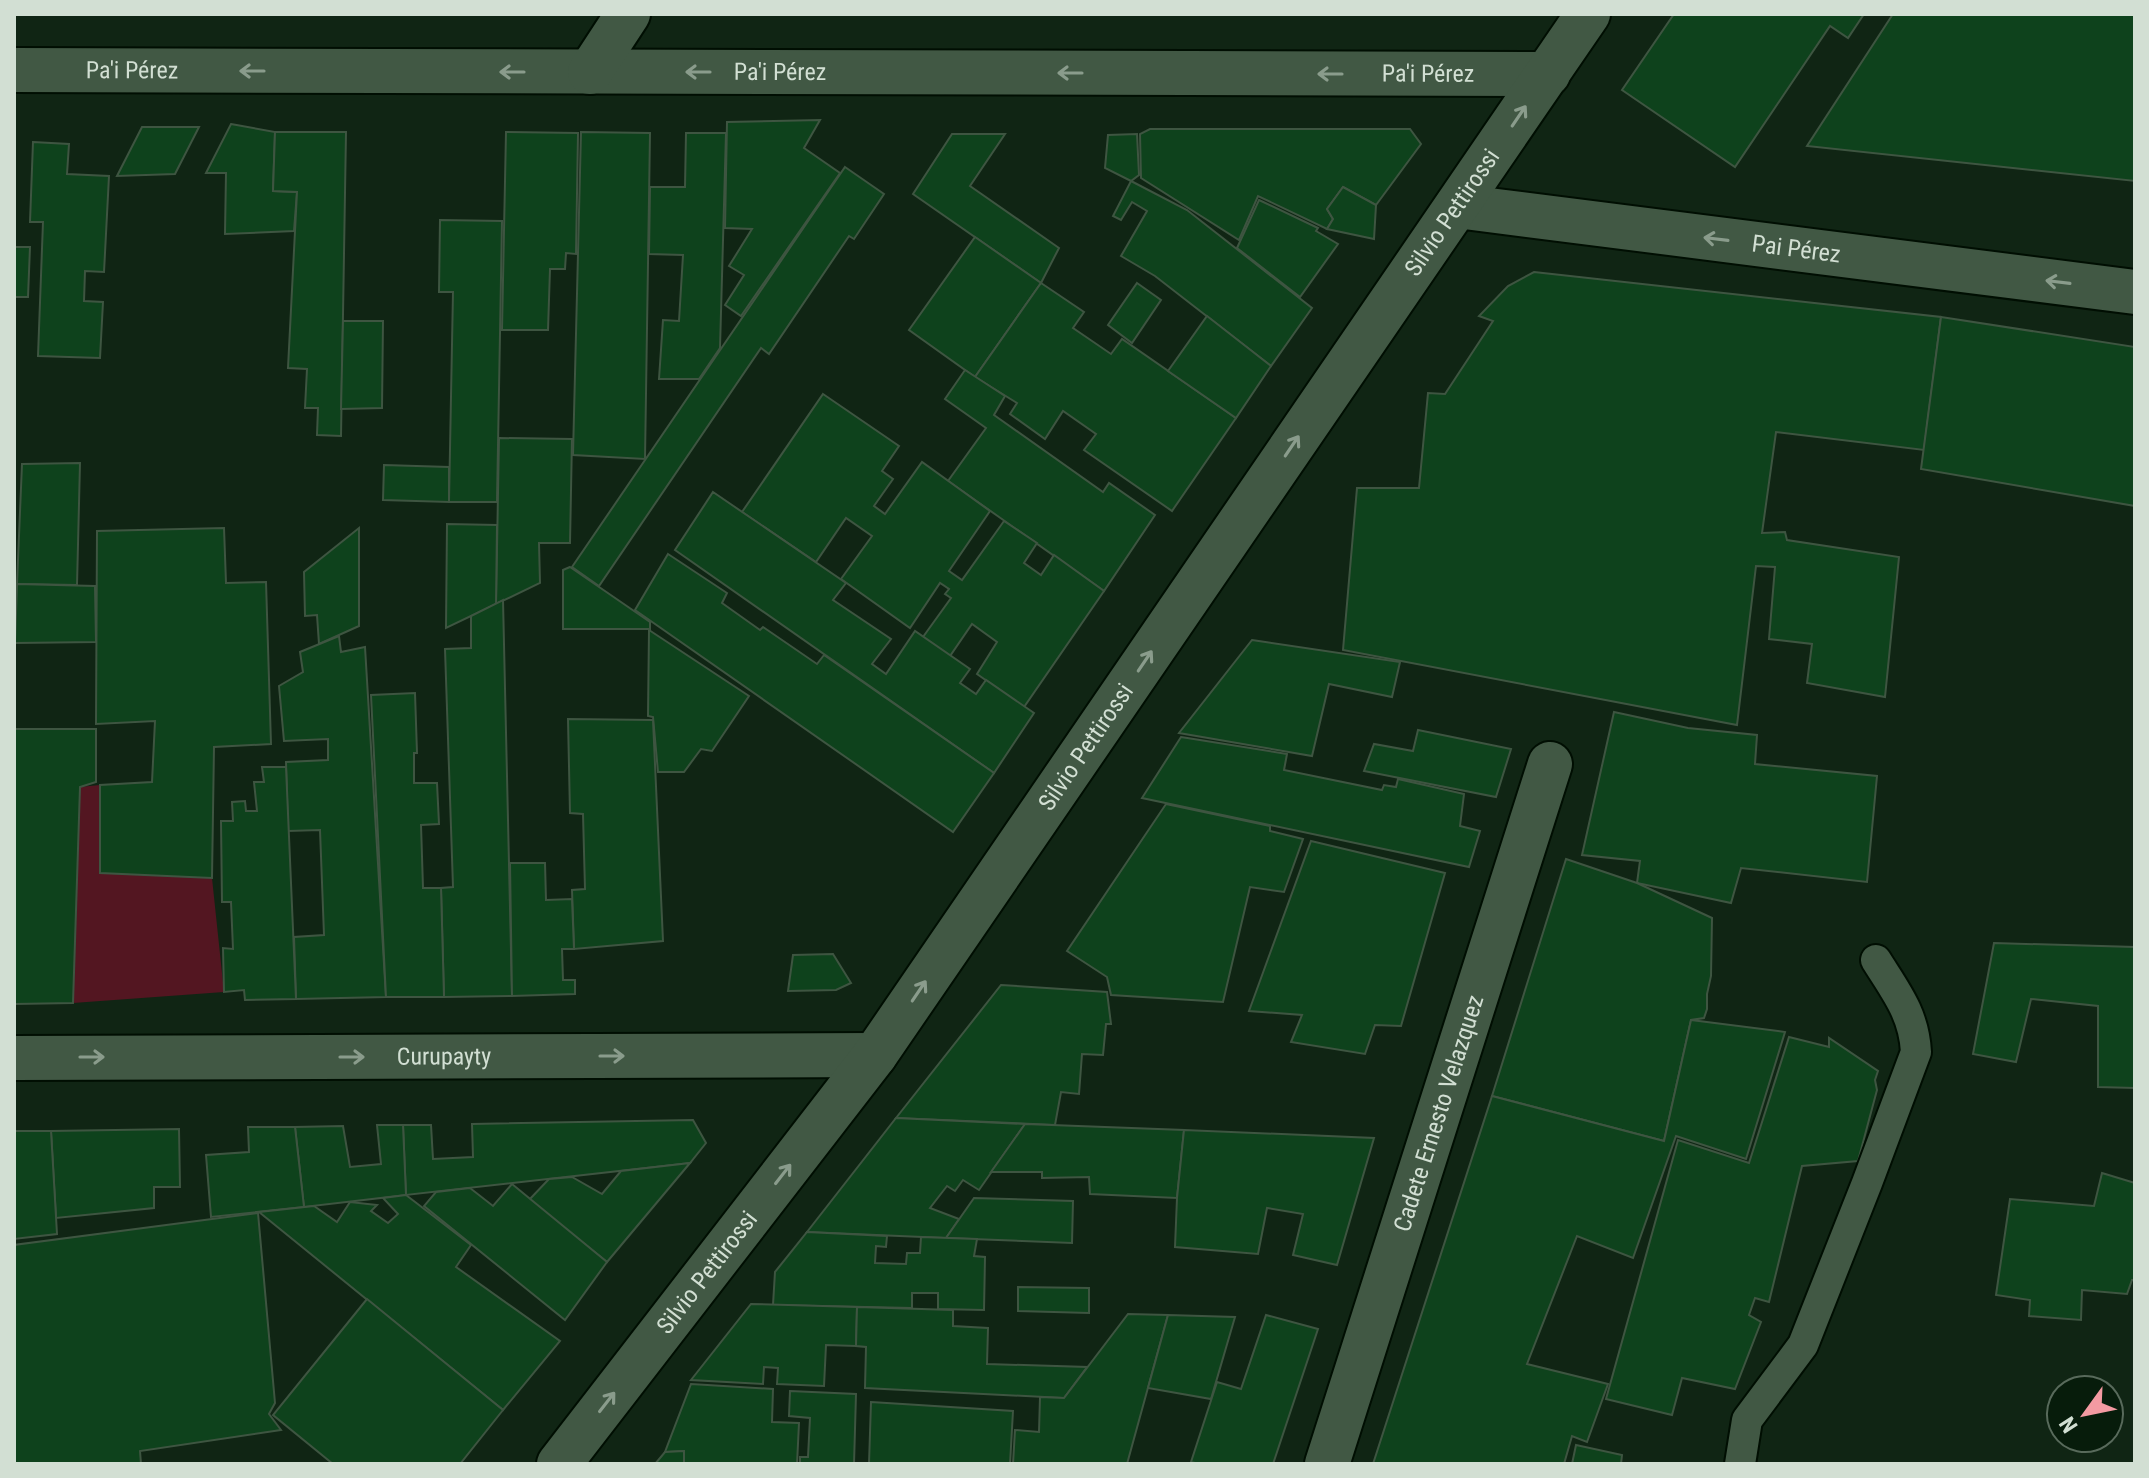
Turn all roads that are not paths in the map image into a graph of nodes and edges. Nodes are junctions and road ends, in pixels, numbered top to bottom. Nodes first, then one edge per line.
1 (628, 14) edge
2 (1588, 14) edge
3 (14, 70) edge
4 (590, 72) junction
5 (1548, 74) junction
6 (1457, 206) junction
7 (2135, 292) edge
8 (1550, 764) dead end
9 (1876, 960) dead end
10 (875, 1055) junction
11 (14, 1058) edge
12 (559, 1464) edge
13 (1327, 1464) edge
14 (1740, 1464) edge

1 - 4 street
2 - 5 street, Silvio Pettirossi
4 -> 3 street, Pa'i Pérez
5 -> 4 street, Pa'i Pérez
6 -> 5 street, Silvio Pettirossi
7 -> 6 street, Pai Pérez
10 -> 6 street, Silvio Pettirossi
8 - 13 street, Cadete Ernesto Velazquez
9 - 14 lane
11 -> 10 street, Curupayty
12 -> 10 street, Silvio Pettirossi

